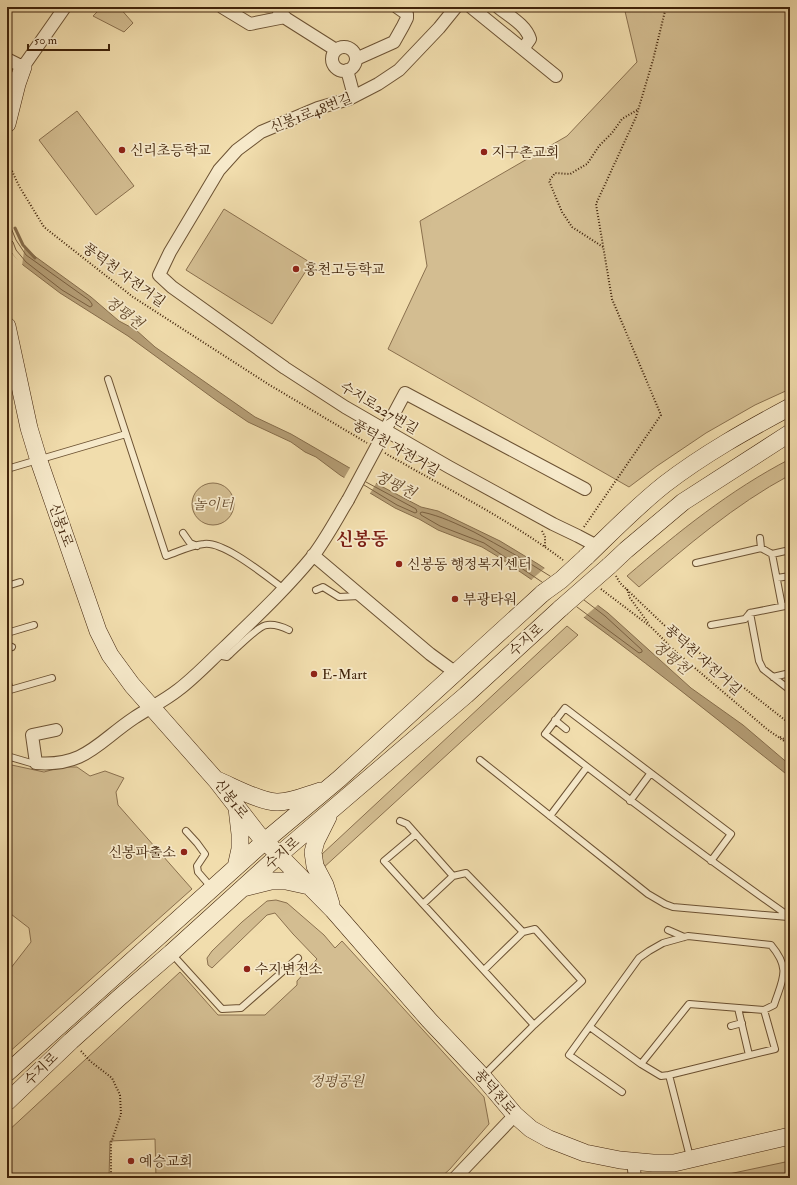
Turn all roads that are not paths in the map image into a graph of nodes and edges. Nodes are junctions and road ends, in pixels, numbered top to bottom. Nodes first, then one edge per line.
1 (65, 7) edge
2 (222, 7) edge
3 (397, 7) edge
4 (456, 7) edge
5 (472, 7) edge
6 (498, 7) edge
7 (523, 49) junction
8 (336, 50) junction
9 (7, 59) edge
10 (356, 59) junction
11 (23, 67) junction
12 (347, 70) junction
13 (7, 76) edge
14 (556, 76) dead end
15 (7, 96) edge
16 (354, 96) junction
17 (7, 124) edge
18 (159, 275) joint
19 (7, 326) edge
20 (108, 379) dead end
21 (790, 407) edge
22 (385, 430) junction
23 (790, 433) edge
24 (126, 434) junction
25 (38, 461) junction
26 (7, 469) edge
27 (584, 489) dead end
28 (183, 533) dead end
29 (760, 538) dead end
30 (197, 546) junction
31 (761, 548) junction
32 (790, 550) edge
33 (591, 552) junction
34 (772, 554) junction
35 (313, 555) junction
36 (696, 563) dead end
37 (790, 576) edge
38 (777, 578) junction
39 (20, 582) dead end
40 (7, 586) edge
41 (284, 589) junction
42 (316, 590) dead end
43 (363, 596) junction
44 (790, 605) edge
45 (782, 606) junction
46 (750, 613) junction
47 (34, 625) dead end
48 (711, 625) dead end
49 (290, 630) dead end
50 (7, 633) edge
51 (217, 655) junction
52 (456, 673) junction
53 (790, 673) edge
54 (773, 677) junction
55 (52, 678) dead end
56 (7, 680) edge
57 (790, 690) edge
58 (152, 708) junction
59 (555, 720) junction
60 (566, 729) dead end
61 (56, 730) dead end
62 (7, 756) edge
63 (480, 760) dead end
64 (31, 762) dead end
65 (587, 767) junction
66 (650, 774) junction
67 (216, 780) junction
68 (328, 788) junction
69 (630, 801) junction
70 (236, 808) junction
71 (334, 808) junction
72 (550, 816) junction
73 (400, 821) dead end
74 (186, 831) dead end
75 (416, 834) junction
76 (264, 841) junction
77 (278, 855) junction
78 (711, 861) junction
79 (236, 867) junction
80 (453, 876) junction
81 (309, 886) junction
82 (212, 888) junction
83 (241, 889) junction
84 (423, 904) junction
85 (333, 910) junction
86 (668, 930) dead end
87 (523, 932) junction
88 (684, 937) junction
89 (171, 953) junction
90 (298, 958) dead end
91 (484, 970) junction
92 (738, 1008) junction
93 (764, 1010) junction
94 (742, 1023) junction
95 (534, 1025) junction
96 (731, 1026) dead end
97 (590, 1027) junction
98 (749, 1055) junction
99 (641, 1064) junction
100 (7, 1073) edge
101 (669, 1075) junction
102 (483, 1076) junction
103 (622, 1092) dead end
104 (7, 1102) edge
105 (515, 1115) junction
106 (790, 1136) edge
107 (690, 1159) junction
108 (633, 1161) junction
109 (454, 1178) edge
110 (635, 1178) edge

1 - 11 street
2 - 8 street
3 - 10 street
4 - 16 street, 신봉1로48번길
5 - 7 street
6 - 7 street
7 - 14 street
8 - 10 street
8 - 12 street
9 - 11 street
10 - 12 street
11 - 13 main road
11 - 15 main road
11 - 17 main road
12 - 16 street
16 - 18 street, 신봉1로48번길
18 - 22 street, 수지로227번길
19 - 25 main road, 신봉1로
20 - 24 lane
21 - 33 main road
22 - 27 street
22 - 33 street, 수지로227번길
22 - 35 street, bridge
23 - 71 main road, 수지로, bridge
24 - 25 lane
24 - 30 lane
25 - 26 lane
25 - 58 main road, 신봉1로
28 - 30 lane
29 - 31 lane
30 - 41 lane
31 - 34 lane
31 - 36 lane
32 - 34 lane
33 - 52 main road, 수지로, bridge
34 - 38 lane
35 - 41 street
35 - 43 street
37 - 38 lane
38 - 45 lane
39 - 40 lane
41 - 51 street
42 - 43 lane
43 - 52 street
44 - 45 lane
45 - 46 lane
46 - 48 lane
46 - 54 lane
47 - 50 lane
49 - 51 lane
51 - 58 street
52 - 68 main road, 수지로
53 - 54 lane
54 - 57 lane
55 - 56 lane
58 - 61 street
58 - 67 main road, 신봉1로
59 - 60 lane
59 - 65 lane
59 - 66 lane
62 - 64 lane
63 - 72 lane
65 - 69 lane
65 - 72 lane
66 - 69 lane
66 - 78 lane
67 - 68 main road
67 - 70 main road, 신봉1로
68 - 76 main road, 수지로
69 - 78 lane
70 - 76 main road, 신봉1로
70 - 79 main road
71 - 77 main road, 수지로
71 - 85 main road
72 - 78 lane
73 - 75 lane
74 - 82 lane
75 - 80 lane
75 - 84 lane
76 - 77 main road, 신봉1로
76 - 79 main road, 수지로
77 - 81 main road, 풍덕천로
77 - 83 main road, 수지로
79 - 82 main road, 수지로
80 - 84 lane
80 - 87 lane
81 - 83 main road
81 - 85 main road, 풍덕천로
82 - 100 main road, 수지로
83 - 89 main road, 수지로
84 - 91 lane
85 - 102 main road, 풍덕천로
86 - 88 lane
87 - 91 lane
87 - 95 lane
88 - 93 lane
88 - 97 lane
89 - 90 lane
89 - 104 main road, 수지로
91 - 95 lane
92 - 93 lane
92 - 94 lane
92 - 99 lane
93 - 98 lane
94 - 96 lane
94 - 98 lane
95 - 102 lane
97 - 99 lane
97 - 103 lane
98 - 101 lane
99 - 101 lane
101 - 107 lane
102 - 105 main road, 풍덕천로
105 - 108 main road, 풍덕천로
105 - 109 street
106 - 107 main road, 풍덕천로
107 - 108 main road, 풍덕천로
108 - 110 street

